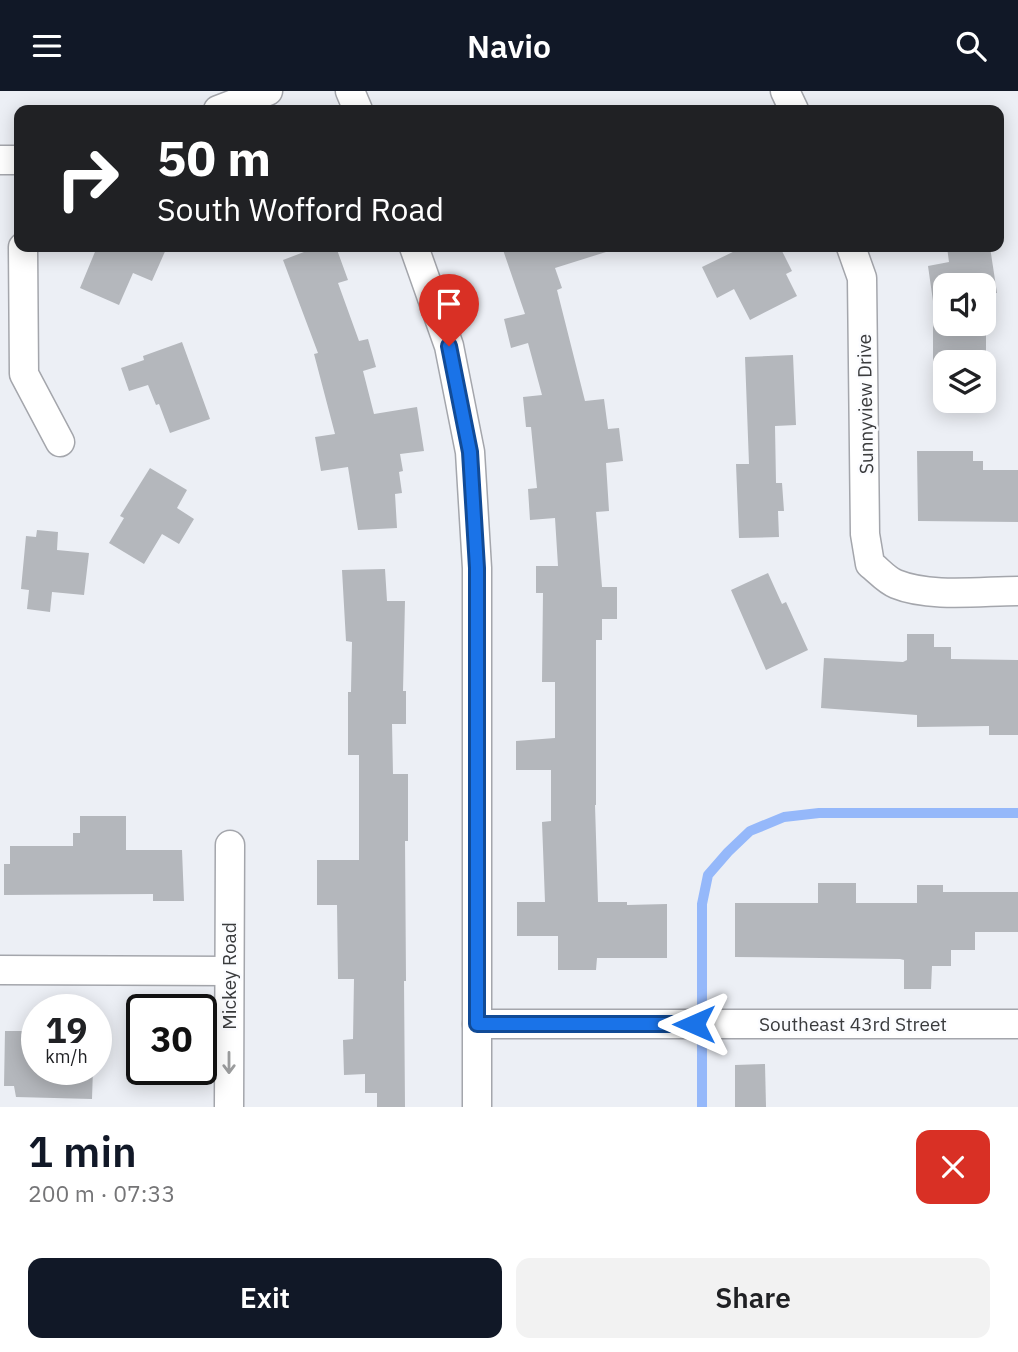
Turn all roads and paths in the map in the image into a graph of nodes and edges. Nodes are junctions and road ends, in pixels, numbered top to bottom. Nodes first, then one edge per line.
1 (268, 91) edge
2 (231, 105) edge
3 (23, 252) edge
4 (416, 252) edge
5 (853, 252) edge
6 (60, 442) dead end
7 (1018, 591) edge
8 (230, 845) dead end
9 (0, 971) edge
10 (229, 971) junction
11 (477, 1024) junction
12 (1018, 1024) edge
13 (229, 1107) edge
14 (477, 1107) edge

1 - 2 street
3 - 6 street
4 - 11 street
5 - 7 street, Sunnyview Drive
8 - 10 street, Mickey Road
9 - 10 street
10 -> 13 street, Mickey Road
11 - 12 street, Southeast 43rd Street
11 - 14 street

